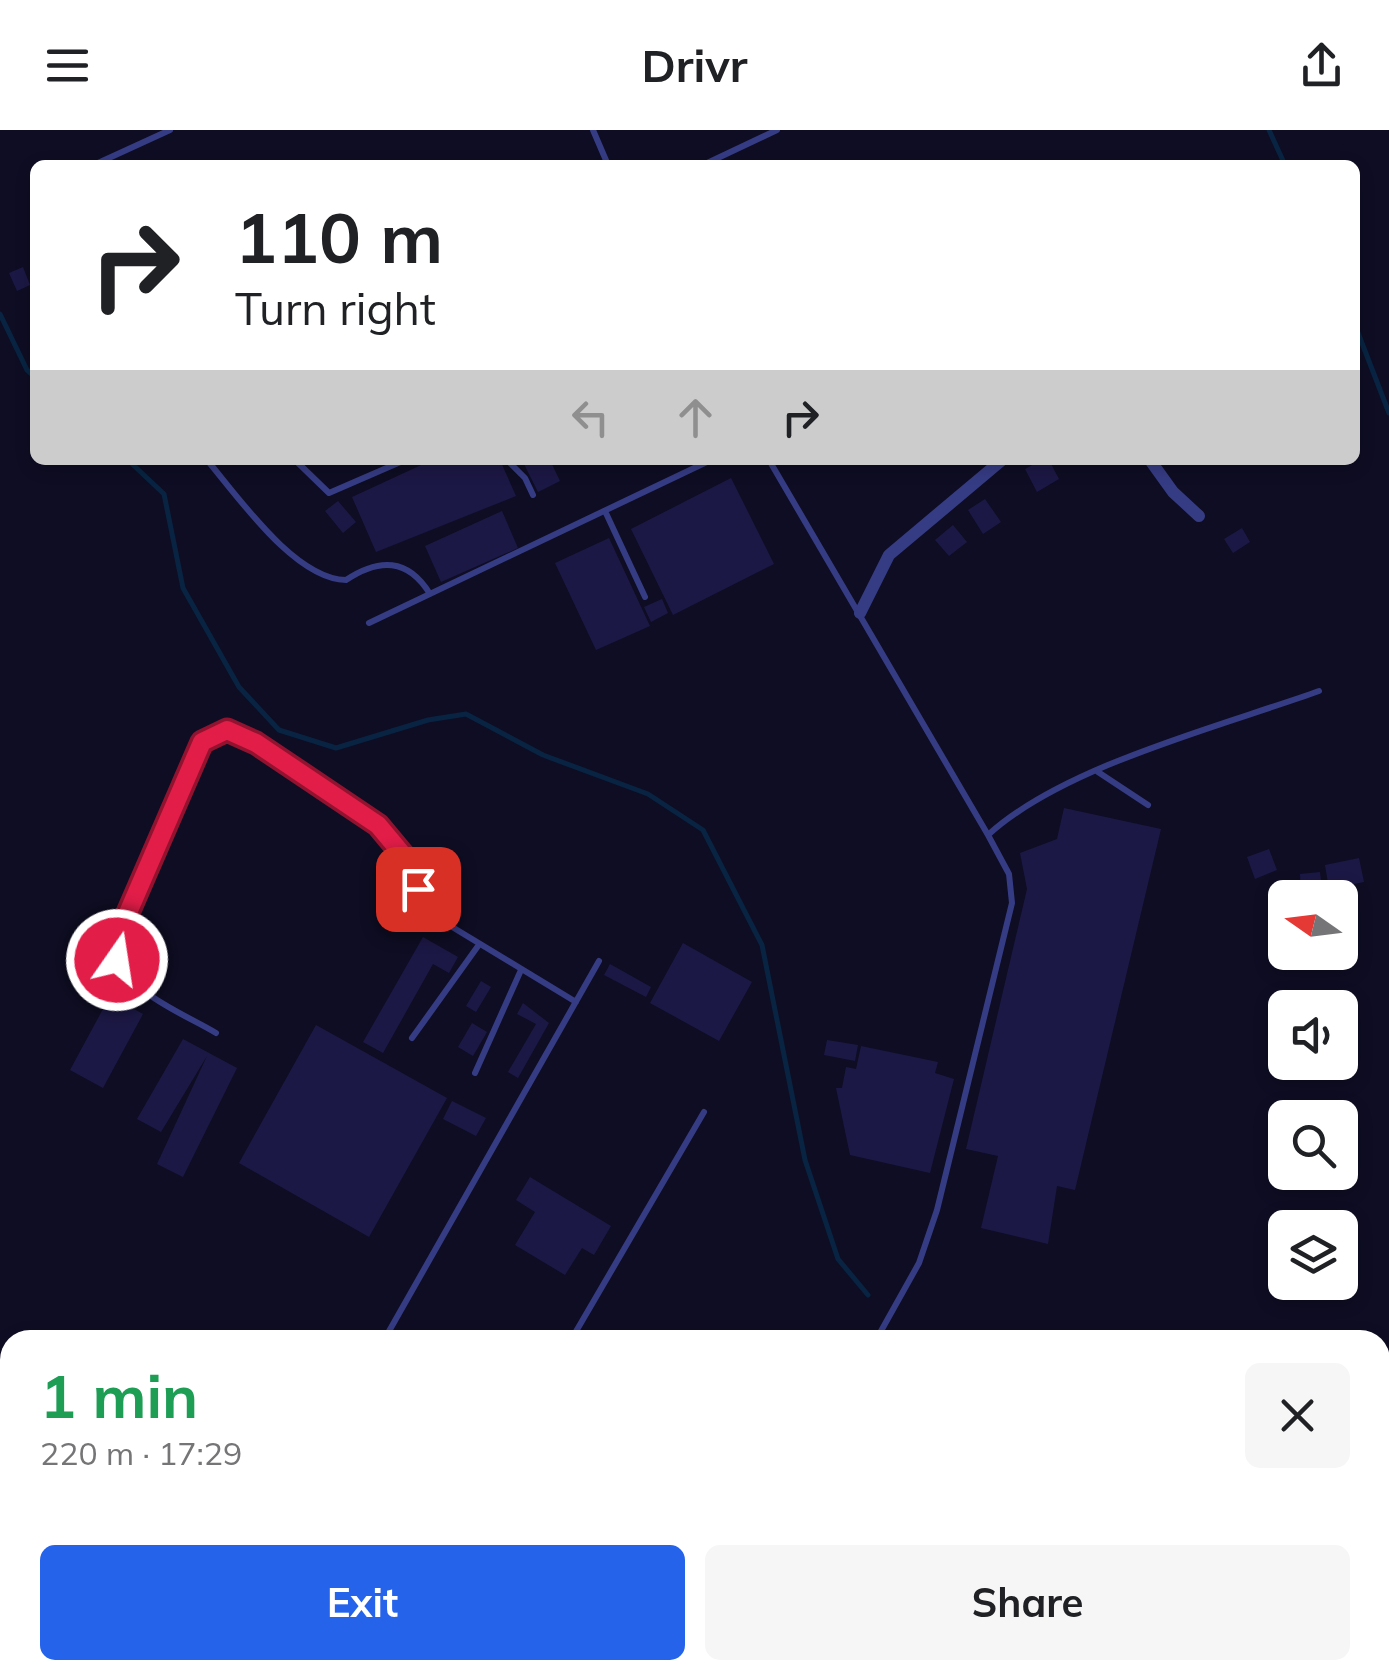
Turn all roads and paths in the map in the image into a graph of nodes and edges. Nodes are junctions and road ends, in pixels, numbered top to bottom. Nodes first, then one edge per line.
1 (170, 130) edge
2 (592, 130) edge
3 (777, 130) edge
4 (105, 160) edge
5 (606, 160) edge
6 (714, 160) edge
7 (212, 465) edge
8 (300, 465) edge
9 (394, 465) edge
10 (512, 465) edge
11 (700, 465) edge
12 (773, 465) edge
13 (996, 465) edge
14 (1154, 465) edge
15 (533, 495) dead end
16 (604, 511) junction
17 (1199, 516) dead end
18 (430, 594) junction
19 (645, 596) dead end
20 (860, 613) junction
21 (369, 623) dead end
22 (1319, 691) dead end
23 (1097, 771) junction
24 (1148, 805) dead end
25 (988, 835) junction
26 (478, 946) junction
27 (599, 961) dead end
28 (520, 970) junction
29 (576, 1002) junction
30 (216, 1033) dead end
31 (412, 1038) dead end
32 (475, 1073) dead end
33 (704, 1112) dead end
34 (390, 1330) edge
35 (577, 1330) edge
36 (882, 1330) edge

1 - 4 lane
2 - 5 lane
3 - 6 lane
7 - 18 lane
8 - 9 lane
10 - 15 lane
11 - 16 lane
12 - 20 lane
13 - 20 street
14 - 17 street
16 - 18 lane
16 - 19 lane
18 - 21 lane
20 - 25 lane
22 - 23 lane
23 - 24 lane
23 - 25 lane
25 - 36 lane
26 - 28 lane
26 - 30 lane
26 - 31 lane
27 - 29 lane
28 - 29 lane
28 - 32 lane
29 - 34 lane
33 - 35 lane

